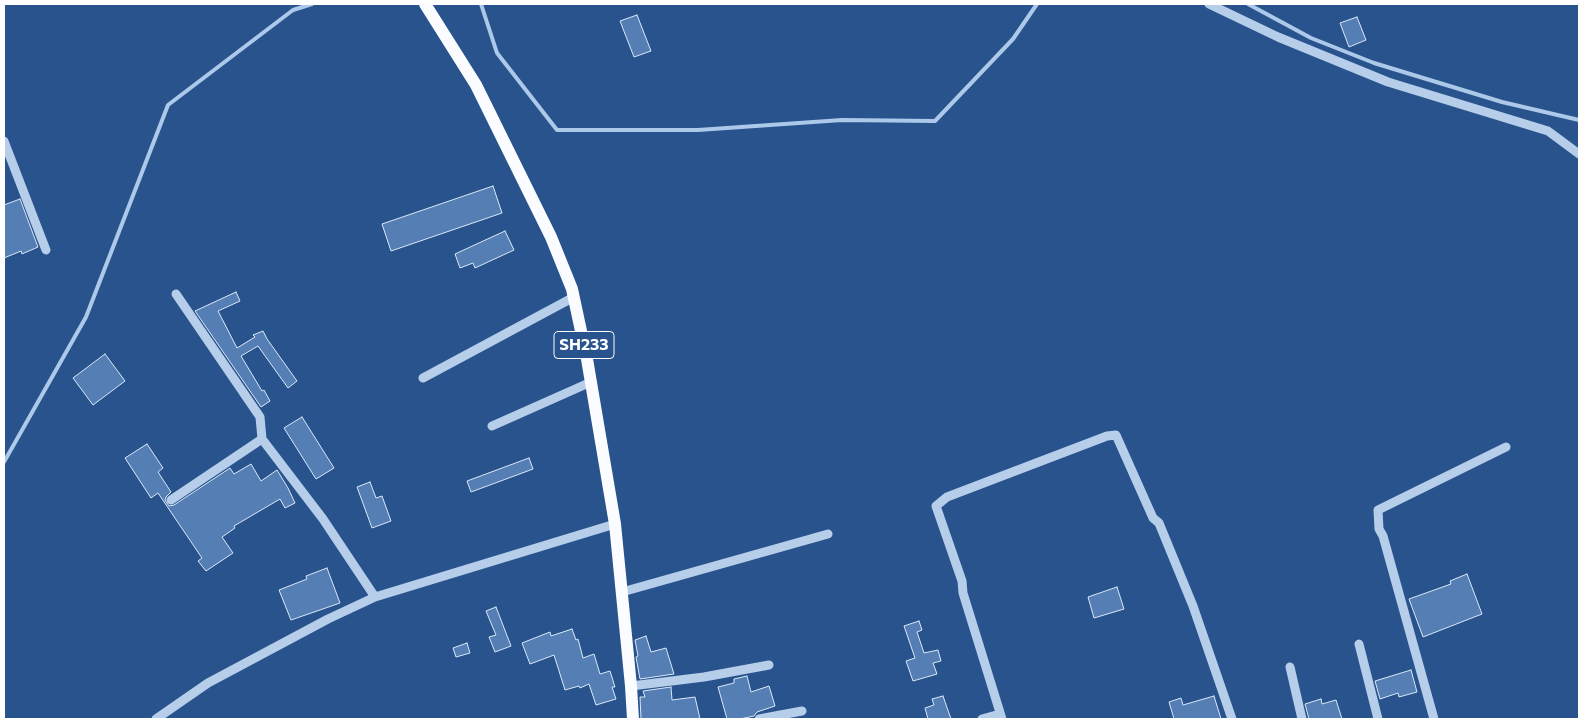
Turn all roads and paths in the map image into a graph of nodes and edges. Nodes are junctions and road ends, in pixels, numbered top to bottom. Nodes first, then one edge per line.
1 (425, 4) edge
2 (1210, 4) edge
3 (4, 142) edge
4 (1579, 154) edge
5 (46, 250) dead end
6 (176, 294) dead end
7 (574, 297) junction
8 (423, 378) dead end
9 (591, 382) junction
10 (492, 426) dead end
11 (262, 439) junction
12 (1506, 448) dead end
13 (171, 500) dead end
14 (615, 524) junction
15 (828, 534) dead end
16 (622, 592) junction
17 (374, 597) junction
18 (1358, 644) dead end
19 (769, 666) dead end
20 (1290, 667) dead end
21 (631, 686) junction
22 (802, 711) dead end
23 (1001, 716) edge
24 (156, 719) edge
25 (632, 719) edge
26 (759, 719) edge
27 (982, 719) edge
28 (1232, 719) edge
29 (1302, 719) edge
30 (1378, 719) edge
31 (1434, 719) edge

1 - 7 main road, SH233
2 - 4 street
3 - 5 street
6 - 11 street
7 - 8 street
7 - 9 main road, SH233
9 - 10 street
9 - 14 main road, SH233
11 - 13 street
11 - 17 street
12 - 31 street
14 - 16 main road, SH233
14 - 17 street
15 - 16 street
16 - 21 main road, SH233
17 - 24 street
18 - 30 street
19 - 21 street
20 - 29 street
21 - 25 main road, SH233
22 - 26 street
23 - 27 street
23 - 28 street

